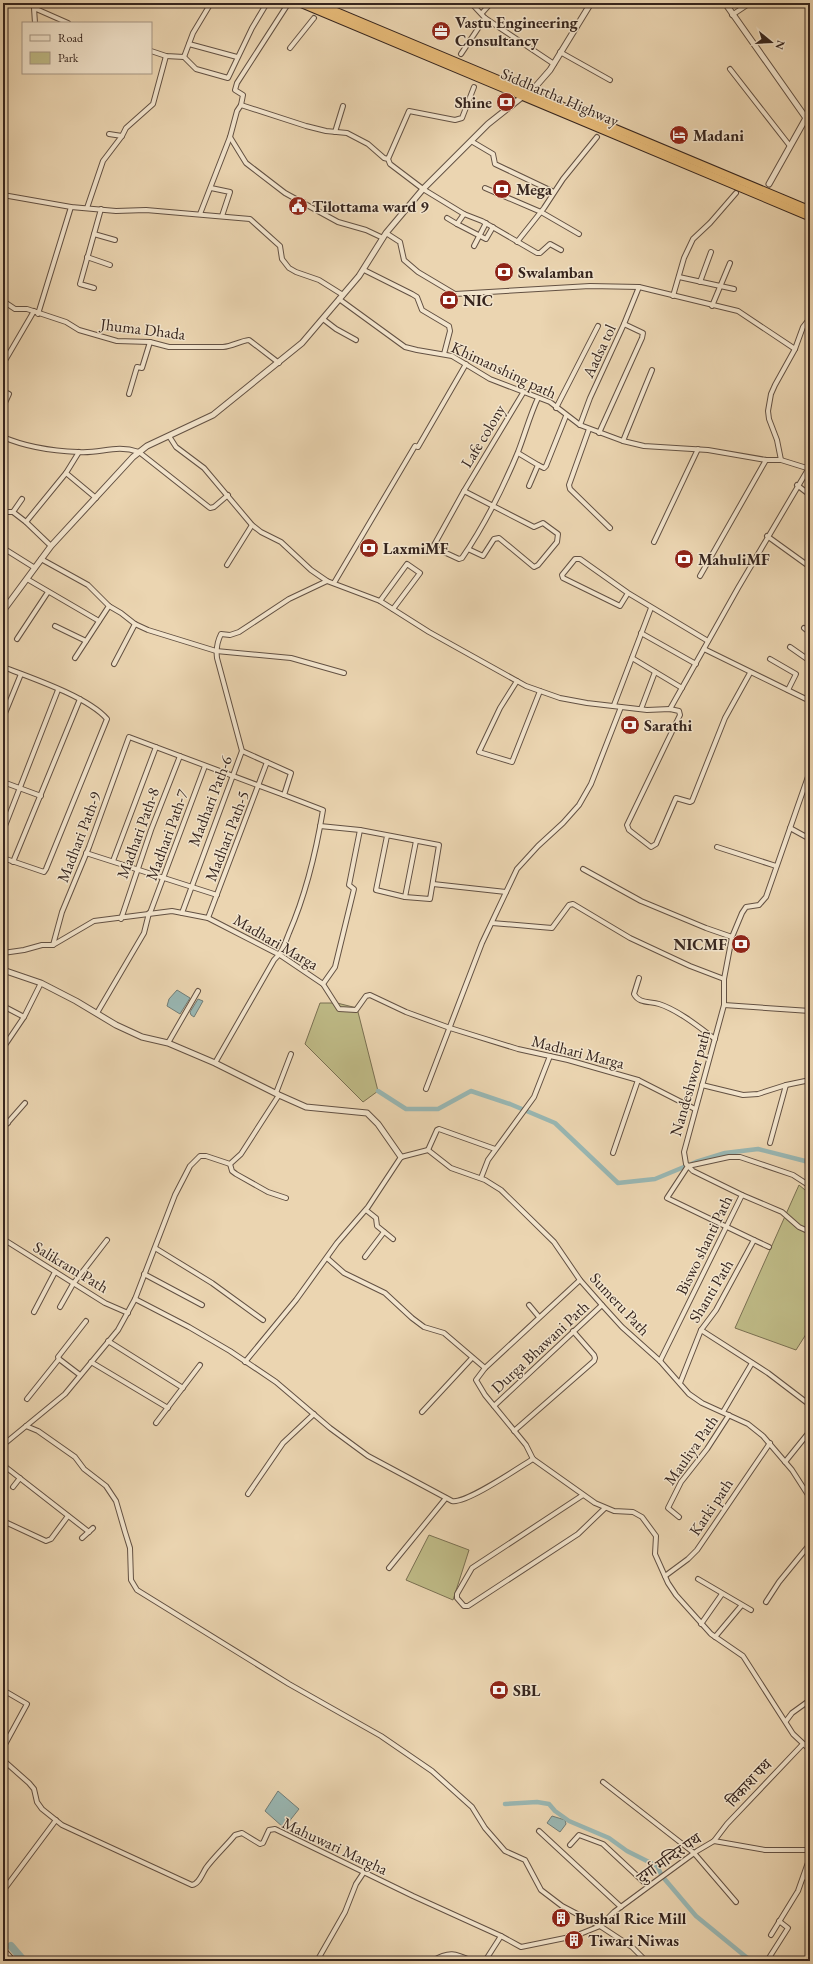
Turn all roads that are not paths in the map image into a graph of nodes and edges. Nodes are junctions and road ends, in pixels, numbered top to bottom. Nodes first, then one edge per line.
1 (211, 3) edge
2 (267, 3) edge
3 (300, 3) edge
4 (316, 3) edge
5 (471, 3) edge
6 (491, 3) edge
7 (725, 3) edge
8 (750, 3) edge
9 (590, 4) edge
10 (286, 7) dead end
11 (482, 13) junction
12 (732, 15) junction
13 (314, 18) dead end
14 (485, 18) junction
15 (35, 22) edge
16 (66, 22) edge
17 (189, 44) junction
18 (290, 48) dead end
19 (152, 51) edge
20 (560, 52) junction
21 (461, 54) dead end
22 (166, 56) junction
23 (184, 57) junction
24 (237, 58) junction
25 (554, 64) junction
26 (730, 69) dead end
27 (610, 80) dead end
28 (474, 87) dead end
29 (528, 92) junction
30 (521, 96) junction
31 (241, 105) junction
32 (343, 106) dead end
33 (808, 119) edge
34 (335, 132) junction
35 (109, 134) dead end
36 (122, 136) junction
37 (230, 137) junction
38 (598, 137) dead end
39 (471, 141) junction
40 (790, 146) junction
41 (388, 159) junction
42 (769, 184) dead end
43 (211, 188) junction
44 (485, 188) dead end
45 (423, 189) junction
46 (554, 192) junction
47 (736, 193) dead end
48 (3, 195) edge
49 (71, 207) junction
50 (87, 208) junction
51 (101, 209) junction
52 (810, 210) edge
53 (541, 212) junction
54 (200, 214) junction
55 (464, 214) junction
56 (222, 216) junction
57 (810, 217) edge
58 (447, 218) dead end
59 (486, 223) junction
60 (457, 224) junction
61 (493, 227) junction
62 (94, 234) junction
63 (579, 234) dead end
64 (384, 236) junction
65 (478, 237) junction
66 (115, 240) dead end
67 (517, 242) junction
68 (474, 246) dead end
69 (561, 250) dead end
70 (711, 252) dead end
71 (87, 257) junction
72 (730, 263) dead end
73 (110, 265) dead end
74 (364, 270) junction
75 (679, 277) junction
76 (700, 282) junction
77 (639, 287) junction
78 (721, 287) junction
79 (94, 288) dead end
80 (734, 289) dead end
81 (673, 296) junction
82 (341, 297) junction
83 (3, 301) edge
84 (712, 306) junction
85 (36, 312) junction
86 (810, 318) edge
87 (323, 319) junction
88 (624, 324) junction
89 (598, 326) dead end
90 (356, 340) dead end
91 (150, 342) junction
92 (795, 349) junction
93 (444, 354) junction
94 (279, 363) junction
95 (3, 364) edge
96 (466, 364) junction
97 (652, 370) dead end
98 (3, 392) edge
99 (523, 393) junction
100 (129, 394) dead end
101 (538, 398) junction
102 (3, 407) edge
103 (556, 408) junction
104 (566, 416) junction
105 (580, 425) junction
106 (589, 429) junction
107 (599, 433) junction
108 (169, 436) junction
109 (3, 437) edge
110 (623, 441) junction
111 (698, 449) junction
112 (79, 452) junction
113 (139, 452) junction
114 (518, 453) junction
115 (766, 460) junction
116 (781, 460) junction
117 (538, 465) junction
118 (809, 468) edge
119 (66, 473) junction
120 (797, 485) junction
121 (528, 486) dead end
122 (464, 491) junction
123 (810, 494) edge
124 (228, 495) junction
125 (96, 498) junction
126 (22, 500) dead end
127 (492, 504) junction
128 (3, 512) edge
129 (13, 512) junction
130 (26, 522) junction
131 (252, 525) junction
132 (610, 528) dead end
133 (767, 536) junction
134 (654, 542) dead end
135 (51, 546) junction
136 (3, 548) edge
137 (468, 549) junction
138 (42, 560) junction
139 (227, 566) dead end
140 (810, 567) edge
141 (35, 568) junction
142 (700, 576) dead end
143 (27, 579) junction
144 (327, 581) junction
145 (334, 583) junction
146 (48, 592) junction
147 (628, 593) junction
148 (381, 601) junction
149 (109, 606) junction
150 (379, 607) dead end
151 (651, 608) junction
152 (393, 610) junction
153 (3, 611) edge
154 (99, 621) junction
155 (135, 624) junction
156 (55, 626) dead end
157 (804, 628) dead end
158 (641, 633) junction
159 (810, 633) edge
160 (17, 639) dead end
161 (86, 641) junction
162 (708, 641) junction
163 (790, 647) dead end
164 (704, 649) junction
165 (216, 651) junction
166 (75, 658) dead end
167 (632, 658) junction
168 (770, 660) dead end
169 (810, 661) edge
170 (114, 664) dead end
171 (696, 664) junction
172 (3, 667) edge
173 (655, 672) junction
174 (344, 673) dead end
175 (750, 673) junction
176 (21, 674) junction
177 (518, 681) junction
178 (682, 688) junction
179 (58, 690) junction
180 (788, 690) junction
181 (540, 691) junction
182 (80, 700) junction
183 (810, 701) edge
184 (614, 705) junction
185 (621, 707) junction
186 (641, 709) junction
187 (670, 709) junction
188 (3, 718) edge
189 (156, 747) junction
190 (242, 751) junction
191 (180, 756) junction
192 (267, 762) junction
193 (206, 766) junction
194 (810, 771) edge
195 (234, 776) junction
196 (3, 782) edge
197 (259, 785) junction
198 (20, 789) junction
199 (284, 795) junction
200 (41, 796) junction
201 (320, 826) junction
202 (790, 828) junction
203 (360, 830) junction
204 (3, 831) edge
205 (387, 836) junction
206 (810, 839) edge
207 (416, 841) junction
208 (717, 847) dead end
209 (86, 853) junction
210 (3, 858) edge
211 (113, 860) junction
212 (13, 862) junction
213 (776, 866) junction
214 (583, 869) dead end
215 (138, 870) junction
216 (164, 879) junction
217 (433, 884) junction
218 (190, 887) junction
219 (506, 892) junction
220 (217, 895) junction
221 (405, 896) junction
222 (150, 913) junction
223 (182, 913) junction
224 (208, 918) junction
225 (121, 919) junction
226 (492, 922) junction
227 (732, 937) junction
228 (53, 945) junction
229 (3, 953) edge
230 (280, 955) junction
231 (3, 970) edge
232 (639, 978) dead end
233 (724, 979) junction
234 (42, 983) junction
235 (323, 984) junction
236 (198, 991) dead end
237 (724, 1005) junction
238 (3, 1007) edge
239 (810, 1011) edge
240 (97, 1013) junction
241 (24, 1017) junction
242 (450, 1028) junction
243 (715, 1038) junction
244 (168, 1043) junction
245 (3, 1048) edge
246 (291, 1054) dead end
247 (550, 1056) junction
248 (215, 1063) junction
249 (638, 1080) junction
250 (810, 1080) edge
251 (786, 1085) junction
252 (702, 1086) junction
253 (426, 1089) dead end
254 (277, 1094) junction
255 (25, 1103) dead end
256 (695, 1109) junction
257 (3, 1117) edge
258 (8, 1123) junction
259 (3, 1128) edge
260 (770, 1143) dead end
261 (495, 1149) junction
262 (428, 1150) junction
263 (612, 1153) dead end
264 (400, 1157) junction
265 (230, 1164) junction
266 (688, 1166) junction
267 (481, 1178) junction
268 (810, 1186) edge
269 (742, 1195) junction
270 (286, 1198) dead end
271 (366, 1210) junction
272 (726, 1228) junction
273 (384, 1232) junction
274 (810, 1232) edge
275 (3, 1239) edge
276 (393, 1239) dead end
277 (107, 1240) dead end
278 (754, 1240) junction
279 (769, 1246) dead end
280 (155, 1248) junction
281 (365, 1257) dead end
282 (327, 1258) junction
283 (55, 1272) junction
284 (144, 1274) junction
285 (580, 1280) junction
286 (73, 1284) junction
287 (135, 1299) junction
288 (202, 1305) dead end
289 (529, 1305) dead end
290 (602, 1305) junction
291 (60, 1307) dead end
292 (34, 1312) dead end
293 (128, 1313) junction
294 (539, 1317) junction
295 (263, 1320) dead end
296 (86, 1321) dead end
297 (701, 1330) junction
298 (573, 1331) junction
299 (108, 1341) junction
300 (472, 1358) junction
301 (59, 1360) junction
302 (660, 1361) junction
303 (91, 1362) junction
304 (245, 1362) junction
305 (752, 1363) junction
306 (200, 1365) dead end
307 (485, 1368) junction
308 (80, 1375) junction
309 (680, 1383) junction
310 (183, 1388) junction
311 (27, 1398) dead end
312 (810, 1405) edge
313 (494, 1406) junction
314 (168, 1408) junction
315 (422, 1412) dead end
316 (723, 1412) junction
317 (314, 1414) junction
318 (729, 1415) junction
319 (156, 1423) dead end
320 (26, 1426) junction
321 (810, 1430) edge
322 (514, 1431) junction
323 (770, 1443) junction
324 (3, 1445) edge
325 (533, 1459) junction
326 (785, 1462) junction
327 (3, 1465) edge
328 (20, 1478) junction
329 (12, 1487) dead end
330 (248, 1494) dead end
331 (583, 1495) junction
332 (446, 1498) junction
333 (810, 1498) edge
334 (605, 1508) junction
335 (68, 1516) junction
336 (679, 1517) dead end
337 (3, 1521) edge
338 (93, 1528) dead end
339 (89, 1532) junction
340 (82, 1538) dead end
341 (810, 1544) edge
342 (388, 1568) dead end
343 (665, 1576) junction
344 (698, 1579) dead end
345 (722, 1594) junction
346 (766, 1602) dead end
347 (741, 1606) junction
348 (751, 1610) dead end
349 (700, 1624) junction
350 (716, 1637) junction
351 (4, 1691) edge
352 (3, 1696) edge
353 (810, 1700) edge
354 (786, 1721) junction
355 (803, 1744) junction
356 (3, 1748) edge
357 (810, 1750) edge
358 (3, 1760) edge
359 (603, 1782) dead end
360 (56, 1820) junction
361 (539, 1831) dead end
362 (714, 1841) junction
363 (570, 1845) dead end
364 (810, 1850) edge
365 (694, 1853) junction
366 (810, 1857) edge
367 (364, 1872) junction
368 (804, 1877) junction
369 (810, 1879) edge
370 (648, 1886) junction
371 (3, 1891) edge
372 (736, 1902) dead end
373 (621, 1907) junction
374 (779, 1921) junction
375 (600, 1926) junction
376 (770, 1935) dead end
377 (501, 1936) junction
378 (3, 1948) edge
379 (14, 1961) edge
380 (318, 1961) edge
381 (432, 1961) edge
382 (472, 1961) edge
383 (485, 1961) edge
384 (646, 1961) edge
385 (767, 1961) edge

1 - 17 street
2 - 24 street
3 - 30 highway, Siddhartha Highway
4 - 29 highway, Siddhartha Highway
5 - 11 street
6 - 11 street
7 - 12 street
8 - 12 street
9 - 20 street
10 - 31 street
11 - 14 street
12 - 33 street
13 - 18 street
14 - 21 street
14 - 25 street
15 - 16 street
17 - 23 street
17 - 24 street
19 - 22 street
20 - 25 street
20 - 27 street
22 - 23 street
22 - 36 street
23 - 24 street
25 - 29 street
26 - 40 street
28 - 41 street
29 - 30 street
29 - 52 highway, Siddhartha Highway
30 - 39 street
30 - 57 highway, Siddhartha Highway
31 - 34 street
31 - 37 street
32 - 34 street
33 - 40 street
34 - 41 street
35 - 36 street
36 - 50 street
37 - 43 street
37 - 64 street
38 - 46 street
39 - 45 street
39 - 46 street
40 - 42 street
41 - 45 street
43 - 54 street
43 - 56 street
44 - 53 street
45 - 55 street
45 - 64 street
46 - 53 street
47 - 75 street
48 - 49 street, Khimanshing path
49 - 50 street, Khimanshing path
49 - 85 street
50 - 51 street, Khimanshing path
51 - 54 street, Khimanshing path
51 - 62 street
53 - 63 street
53 - 67 street
54 - 56 street, Khimanshing path
55 - 59 street
55 - 60 street
56 - 82 street, Khimanshing path
58 - 60 street
59 - 61 street
59 - 65 street
60 - 65 street
61 - 65 street
61 - 67 street
62 - 66 street
62 - 71 street
64 - 74 street
64 - 77 street
65 - 68 street
67 - 69 street
70 - 76 street
71 - 73 street
71 - 79 street
72 - 78 street
74 - 82 street
74 - 93 street
75 - 76 street
75 - 81 street
76 - 78 street
77 - 81 street
77 - 88 street, Aadsa tol
78 - 80 street
78 - 84 street
81 - 84 street
82 - 87 street
82 - 93 street, Khimanshing path
83 - 85 street, Jhuma Dhada
84 - 92 street
85 - 91 street, Jhuma Dhada
85 - 95 street
86 - 92 street
87 - 90 street
87 - 94 street
88 - 105 street, Aadsa tol
88 - 107 street
89 - 103 street
91 - 94 street, Jhuma Dhada
91 - 100 street
92 - 116 street
93 - 96 street, Khimanshing path
94 - 108 street
96 - 99 street, Khimanshing path
96 - 145 street
97 - 110 street
98 - 102 street
99 - 101 street, Khimanshing path
99 - 122 street, Lafe colony
101 - 103 street, Khimanshing path
101 - 114 street
103 - 104 street, Khimanshing path
104 - 105 street, Khimanshing path
104 - 117 street
105 - 106 street, Khimanshing path
106 - 107 street, Khimanshing path
106 - 132 street
107 - 110 street, Khimanshing path
108 - 113 street
108 - 124 street
109 - 112 street
110 - 111 street, Khimanshing path
111 - 115 street, Khimanshing path
111 - 134 street
112 - 113 street
112 - 119 street
113 - 124 street
113 - 125 street
114 - 117 street
114 - 127 street
115 - 116 street, Khimanshing path
115 - 142 street
116 - 118 street, Khimanshing path
117 - 121 street
118 - 120 street
119 - 125 street
119 - 130 street
120 - 123 street
120 - 133 street
122 - 127 street
122 - 137 street, Lafe colony
124 - 131 street
125 - 135 street
126 - 129 street
127 - 137 street
127 - 137 street
128 - 129 street
129 - 130 street
130 - 135 street
131 - 139 street
131 - 144 street
133 - 140 street
133 - 162 street
135 - 138 street
136 - 141 street
138 - 141 street
138 - 149 street
141 - 143 street
143 - 146 street
143 - 153 street
144 - 145 street
144 - 165 street
145 - 148 street
146 - 154 street
146 - 160 street
147 - 147 street
147 - 151 street
148 - 150 street
148 - 152 street
148 - 152 street
149 - 154 street
149 - 155 street
151 - 158 street
151 - 162 street
152 - 177 street
154 - 161 street
155 - 165 street
155 - 170 street
156 - 161 street
157 - 159 street
158 - 167 street
158 - 171 street
161 - 166 street
162 - 164 street
163 - 169 street
164 - 171 street
164 - 175 street
165 - 174 street
165 - 190 street, Madhari Path-6
167 - 173 street
167 - 184 street
168 - 180 street
171 - 178 street
172 - 176 street
173 - 178 street
173 - 186 street
175 - 180 street
175 - 187 street
176 - 179 street
176 - 188 street
177 - 181 street
177 - 181 street
178 - 187 street
179 - 182 street
179 - 198 street
180 - 183 street
181 - 184 street
182 - 200 street
182 - 212 street
184 - 185 street
185 - 186 street
185 - 219 street
186 - 187 street
189 - 191 street
189 - 209 street, Madhari Path-9
189 - 211 street
190 - 192 street
190 - 195 street, Madhari Path-6
191 - 193 street
191 - 215 street, Madhari Path-8
192 - 197 street, Madhari Path-5
192 - 199 street
193 - 195 street
193 - 216 street, Madhari Path-7
194 - 202 street
195 - 197 street
195 - 218 street, Madhari Path-6
196 - 198 street
197 - 199 street
197 - 220 street, Madhari Path-5
198 - 200 street
198 - 204 street
199 - 201 street
200 - 212 street
201 - 203 street
201 - 230 street
202 - 206 street
202 - 213 street
203 - 205 street
203 - 235 street
205 - 207 street
205 - 221 street
207 - 217 street
207 - 221 street
208 - 213 street
209 - 211 street
209 - 228 street, Madhari Path-9
210 - 212 street
211 - 215 street
213 - 227 street, Nandeshwor path
214 - 227 street
215 - 216 street
215 - 225 street, Madhari Path-8
216 - 218 street
216 - 222 street, Madhari Path-7
217 - 219 street
217 - 221 street
218 - 220 street
218 - 223 street, Madhari Path-6
219 - 226 street
220 - 224 street, Madhari Path-5
222 - 223 street, Madhari Marga
222 - 225 street, Madhari Marga
222 - 240 street, Madhari Path-7
223 - 224 street, Madhari Marga
224 - 230 street, Madhari Marga
225 - 228 street, Madhari Marga
226 - 233 street
226 - 242 street
227 - 233 street, Nandeshwor path
228 - 229 street, Madhari Marga
230 - 235 street, Madhari Marga
230 - 248 street
231 - 234 street
232 - 243 street
233 - 237 street, Nandeshwor path
234 - 240 street
234 - 241 street
235 - 242 street, Madhari Marga
236 - 244 street
237 - 239 street
237 - 243 street, Nandeshwor path
238 - 241 street
240 - 244 street
241 - 245 street
242 - 247 street, Madhari Marga
242 - 253 street
243 - 252 street, Nandeshwor path
244 - 248 street
246 - 254 street
247 - 249 street, Madhari Marga
247 - 261 street
248 - 254 street
249 - 256 street, Madhari Marga
249 - 263 street
250 - 251 street
251 - 252 street
251 - 260 street
252 - 256 street, Nandeshwor path
254 - 264 street
254 - 265 street
255 - 258 street
256 - 266 street, Nandeshwor path
257 - 258 street
258 - 259 street
261 - 262 street
261 - 267 street
262 - 264 street
262 - 267 street, Sumeru Path
264 - 271 street
265 - 270 street
265 - 280 street
266 - 268 street
266 - 269 street, Biswo shanti Path
266 - 272 street
267 - 285 street, Sumeru Path
269 - 272 street, Biswo shanti Path
269 - 274 street
271 - 273 street
271 - 282 street
272 - 278 street
272 - 302 street, Biswo shanti Path
273 - 276 street
273 - 281 street
275 - 283 street, Salikram Path
277 - 286 street
278 - 279 street
278 - 297 street, Shanti Path
280 - 284 street
280 - 295 street
282 - 300 street
282 - 304 street
283 - 286 street, Salikram Path
283 - 292 street
284 - 287 street
284 - 288 street
285 - 290 street, Sumeru Path
285 - 294 street
286 - 291 street
286 - 293 street, Salikram Path
287 - 293 street
287 - 304 street
289 - 294 street
290 - 298 street, Durga Bhawani Path
290 - 302 street, Sumeru Path
293 - 299 street
294 - 307 street
296 - 301 street
297 - 305 street
297 - 309 street, Shanti Path
298 - 313 street, Durga Bhawani Path
298 - 322 street
299 - 303 street
299 - 310 street
300 - 307 street
300 - 315 street
301 - 308 street
301 - 311 street
302 - 309 street, Sumeru Path
303 - 308 street
303 - 314 street
304 - 317 street
305 - 312 street
305 - 316 street
306 - 310 street
307 - 313 street
308 - 320 street
309 - 316 street, Sumeru Path
310 - 314 street
313 - 322 street
314 - 319 street
316 - 318 street, Sumeru Path
317 - 330 street
317 - 332 street
318 - 323 street, Sumeru Path
318 - 336 street, Mauliya Path
320 - 324 street
320 - 375 street
321 - 326 street
322 - 325 street
323 - 326 street, Sumeru Path
323 - 343 street, Karki path
325 - 331 street
325 - 332 street
326 - 333 street, Sumeru Path
327 - 328 street
328 - 329 street
328 - 335 street
331 - 334 street
331 - 334 street
332 - 342 street
334 - 343 street
335 - 337 street
335 - 339 street
338 - 339 street
339 - 340 street
341 - 346 street
343 - 349 street
344 - 345 street
345 - 347 street
345 - 349 street
347 - 348 street
347 - 350 street
349 - 350 street
350 - 354 street
351 - 352 street
351 - 356 street
353 - 354 street
354 - 355 street
355 - 357 street
355 - 362 street, विकाश पथ
358 - 360 street, Mahuwari Margha
359 - 365 street
360 - 367 street, Mahuwari Margha
360 - 371 street
361 - 373 street
362 - 364 street, दुर्गा मन्दिर पथ
362 - 365 street, दुर्गा मन्दिर पथ
363 - 370 street
365 - 370 street, दुर्गा मन्दिर पथ
365 - 372 street
366 - 368 street
367 - 377 street, Mahuwari Margha
367 - 380 street
368 - 369 street
368 - 374 street
370 - 373 street, दुर्गा मन्दिर पथ
373 - 375 street, दुर्गा मन्दिर पथ
374 - 376 street
374 - 385 street
375 - 377 street, Mahuwari Margha
375 - 384 street
377 - 383 street
378 - 379 street
381 - 382 street

